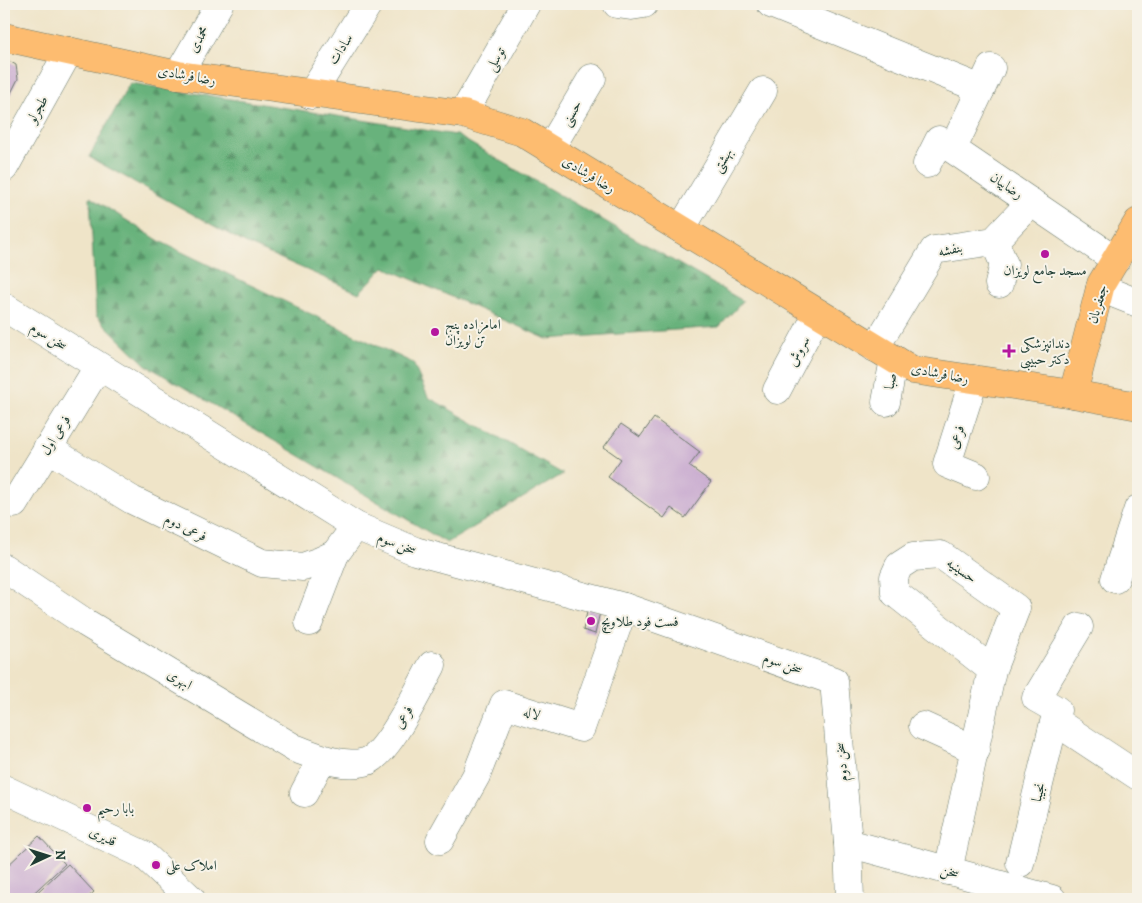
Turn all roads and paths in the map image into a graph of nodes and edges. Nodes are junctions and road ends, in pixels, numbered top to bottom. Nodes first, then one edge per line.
1 (219, 4) edge
2 (368, 4) edge
3 (526, 4) edge
4 (616, 4) edge
5 (644, 4) edge
6 (771, 4) edge
7 (4, 37) edge
8 (70, 51) junction
9 (178, 75) junction
10 (592, 78) dead end
11 (763, 91) dead end
12 (311, 95) junction
13 (463, 114) junction
14 (953, 148) junction
15 (550, 149) junction
16 (927, 164) dead end
17 (4, 168) edge
18 (1031, 202) junction
19 (1138, 222) edge
20 (681, 229) junction
21 (994, 241) junction
22 (1116, 260) junction
23 (1000, 284) dead end
24 (1100, 288) junction
25 (1138, 303) edge
26 (4, 307) edge
27 (818, 313) junction
28 (884, 354) junction
29 (98, 367) junction
30 (974, 380) junction
31 (777, 390) dead end
32 (1073, 394) junction
33 (886, 402) dead end
34 (1138, 406) edge
35 (47, 448) junction
36 (976, 476) dead end
37 (14, 504) dead end
38 (1138, 509) edge
39 (356, 526) junction
40 (335, 554) junction
41 (4, 568) edge
42 (1115, 579) dead end
43 (624, 607) junction
44 (309, 622) dead end
45 (1079, 627) dead end
46 (432, 665) dead end
47 (992, 670) junction
48 (834, 681) joint
49 (1056, 721) junction
50 (923, 726) dead end
51 (976, 750) junction
52 (322, 759) junction
53 (366, 762) joint
54 (1138, 776) edge
55 (4, 789) edge
56 (304, 794) dead end
57 (440, 840) dead end
58 (848, 844) junction
59 (1020, 862) dead end
60 (948, 871) junction
61 (852, 897) edge
62 (191, 899) edge
63 (1052, 899) edge

1 - 9 street, محمدی
2 - 12 street, سادات
3 - 13 street, توسلی
4 - 5 street
6 - 14 street
7 - 8 main road, رضا فرشادی
8 - 9 main road, رضا فرشادی
8 - 17 street, طجرلو
9 - 12 main road, رضا فرشادی
10 - 15 street, حسنی
11 - 20 street, بهشتی
12 - 13 main road, رضا فرشادی
13 - 15 main road, رضا فرشادی
14 - 16 street
14 - 18 street, رضاییان
15 - 20 main road, رضا فرشادی
18 - 21 street
18 - 22 street, رضاییان
19 - 22 main road, جعفریان
20 - 27 main road, رضا فرشادی
21 - 23 street
21 - 28 street, بنفشه
22 - 24 main road, جعفریان
24 - 25 street
24 - 32 main road, جعفریان
26 - 29 street, سخن سوم
27 - 28 main road, رضا فرشادی
27 - 31 street, سروش
28 - 30 main road, رضا فرشادی
28 - 33 street, صبا
29 - 35 street, فرعی اول
29 - 39 street, سخن سوم
30 - 32 main road, رضا فرشادی
30 - 36 street, فرعی
32 - 34 main road, رضا فرشادی
35 - 37 street, فرعی اول
35 - 40 street, فرعی دوم
38 - 42 street
39 - 40 street
39 - 43 street, سخن سوم
40 - 44 street
41 - 52 street, ابهری
43 - 48 street, سخن سوم
43 - 57 street, لاله
45 - 49 street
46 - 53 street, فرعی
47 - 47 street, حسینیه
47 - 51 street, حسینیه
48 - 58 street, سخن دوم
49 - 54 street
49 - 59 street, نجیبا
50 - 51 street
51 - 60 street, حسینیه
52 - 53 street, ابهری
52 - 56 street
55 - 62 street, قدیری
58 - 60 street, سخن
58 - 61 street, سخن دوم
60 - 63 street, سخن

